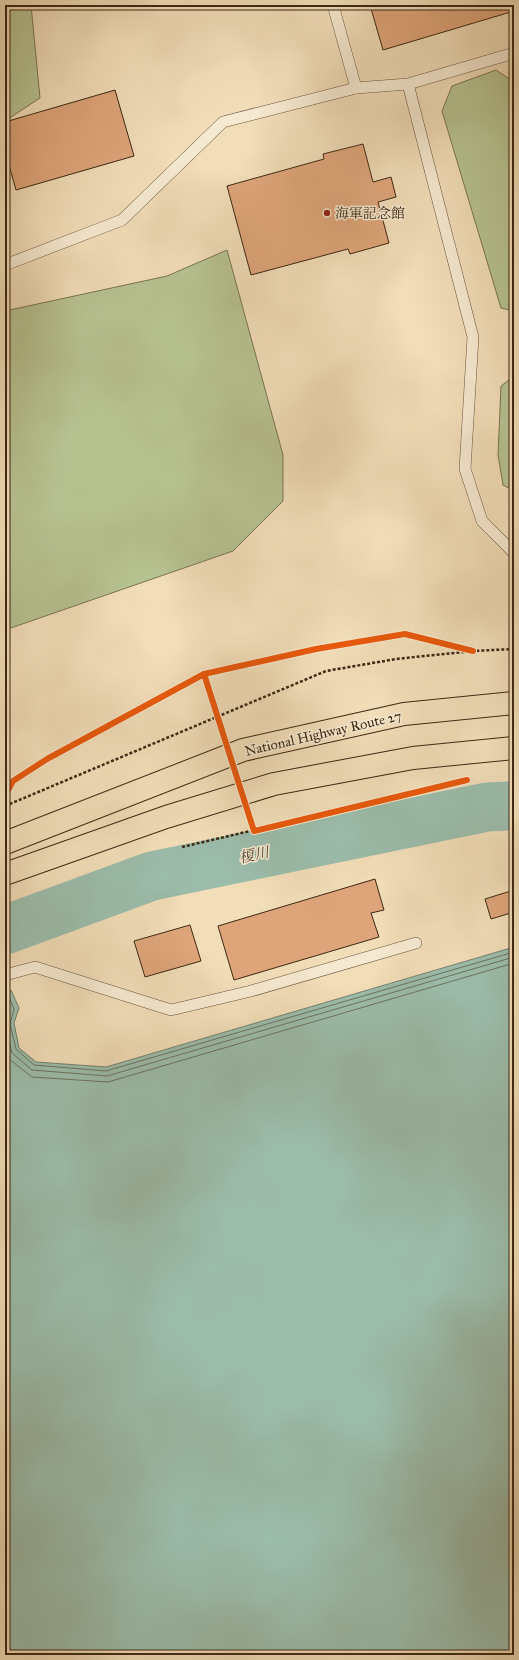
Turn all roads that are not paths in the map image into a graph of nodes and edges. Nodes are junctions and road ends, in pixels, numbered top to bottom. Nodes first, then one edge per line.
1 (334, 5) edge
2 (514, 53) edge
3 (408, 84) junction
4 (356, 88) junction
5 (5, 265) edge
6 (514, 553) edge
7 (514, 703) edge
8 (514, 748) edge
9 (5, 843) edge
10 (5, 874) edge
11 (416, 943) dead end
12 (5, 975) edge

1 - 4 lane
2 - 3 lane
3 - 4 lane
3 - 6 lane
4 - 5 lane
7 - 9 highway, National Highway Route 27
8 - 10 highway
11 - 12 lane

